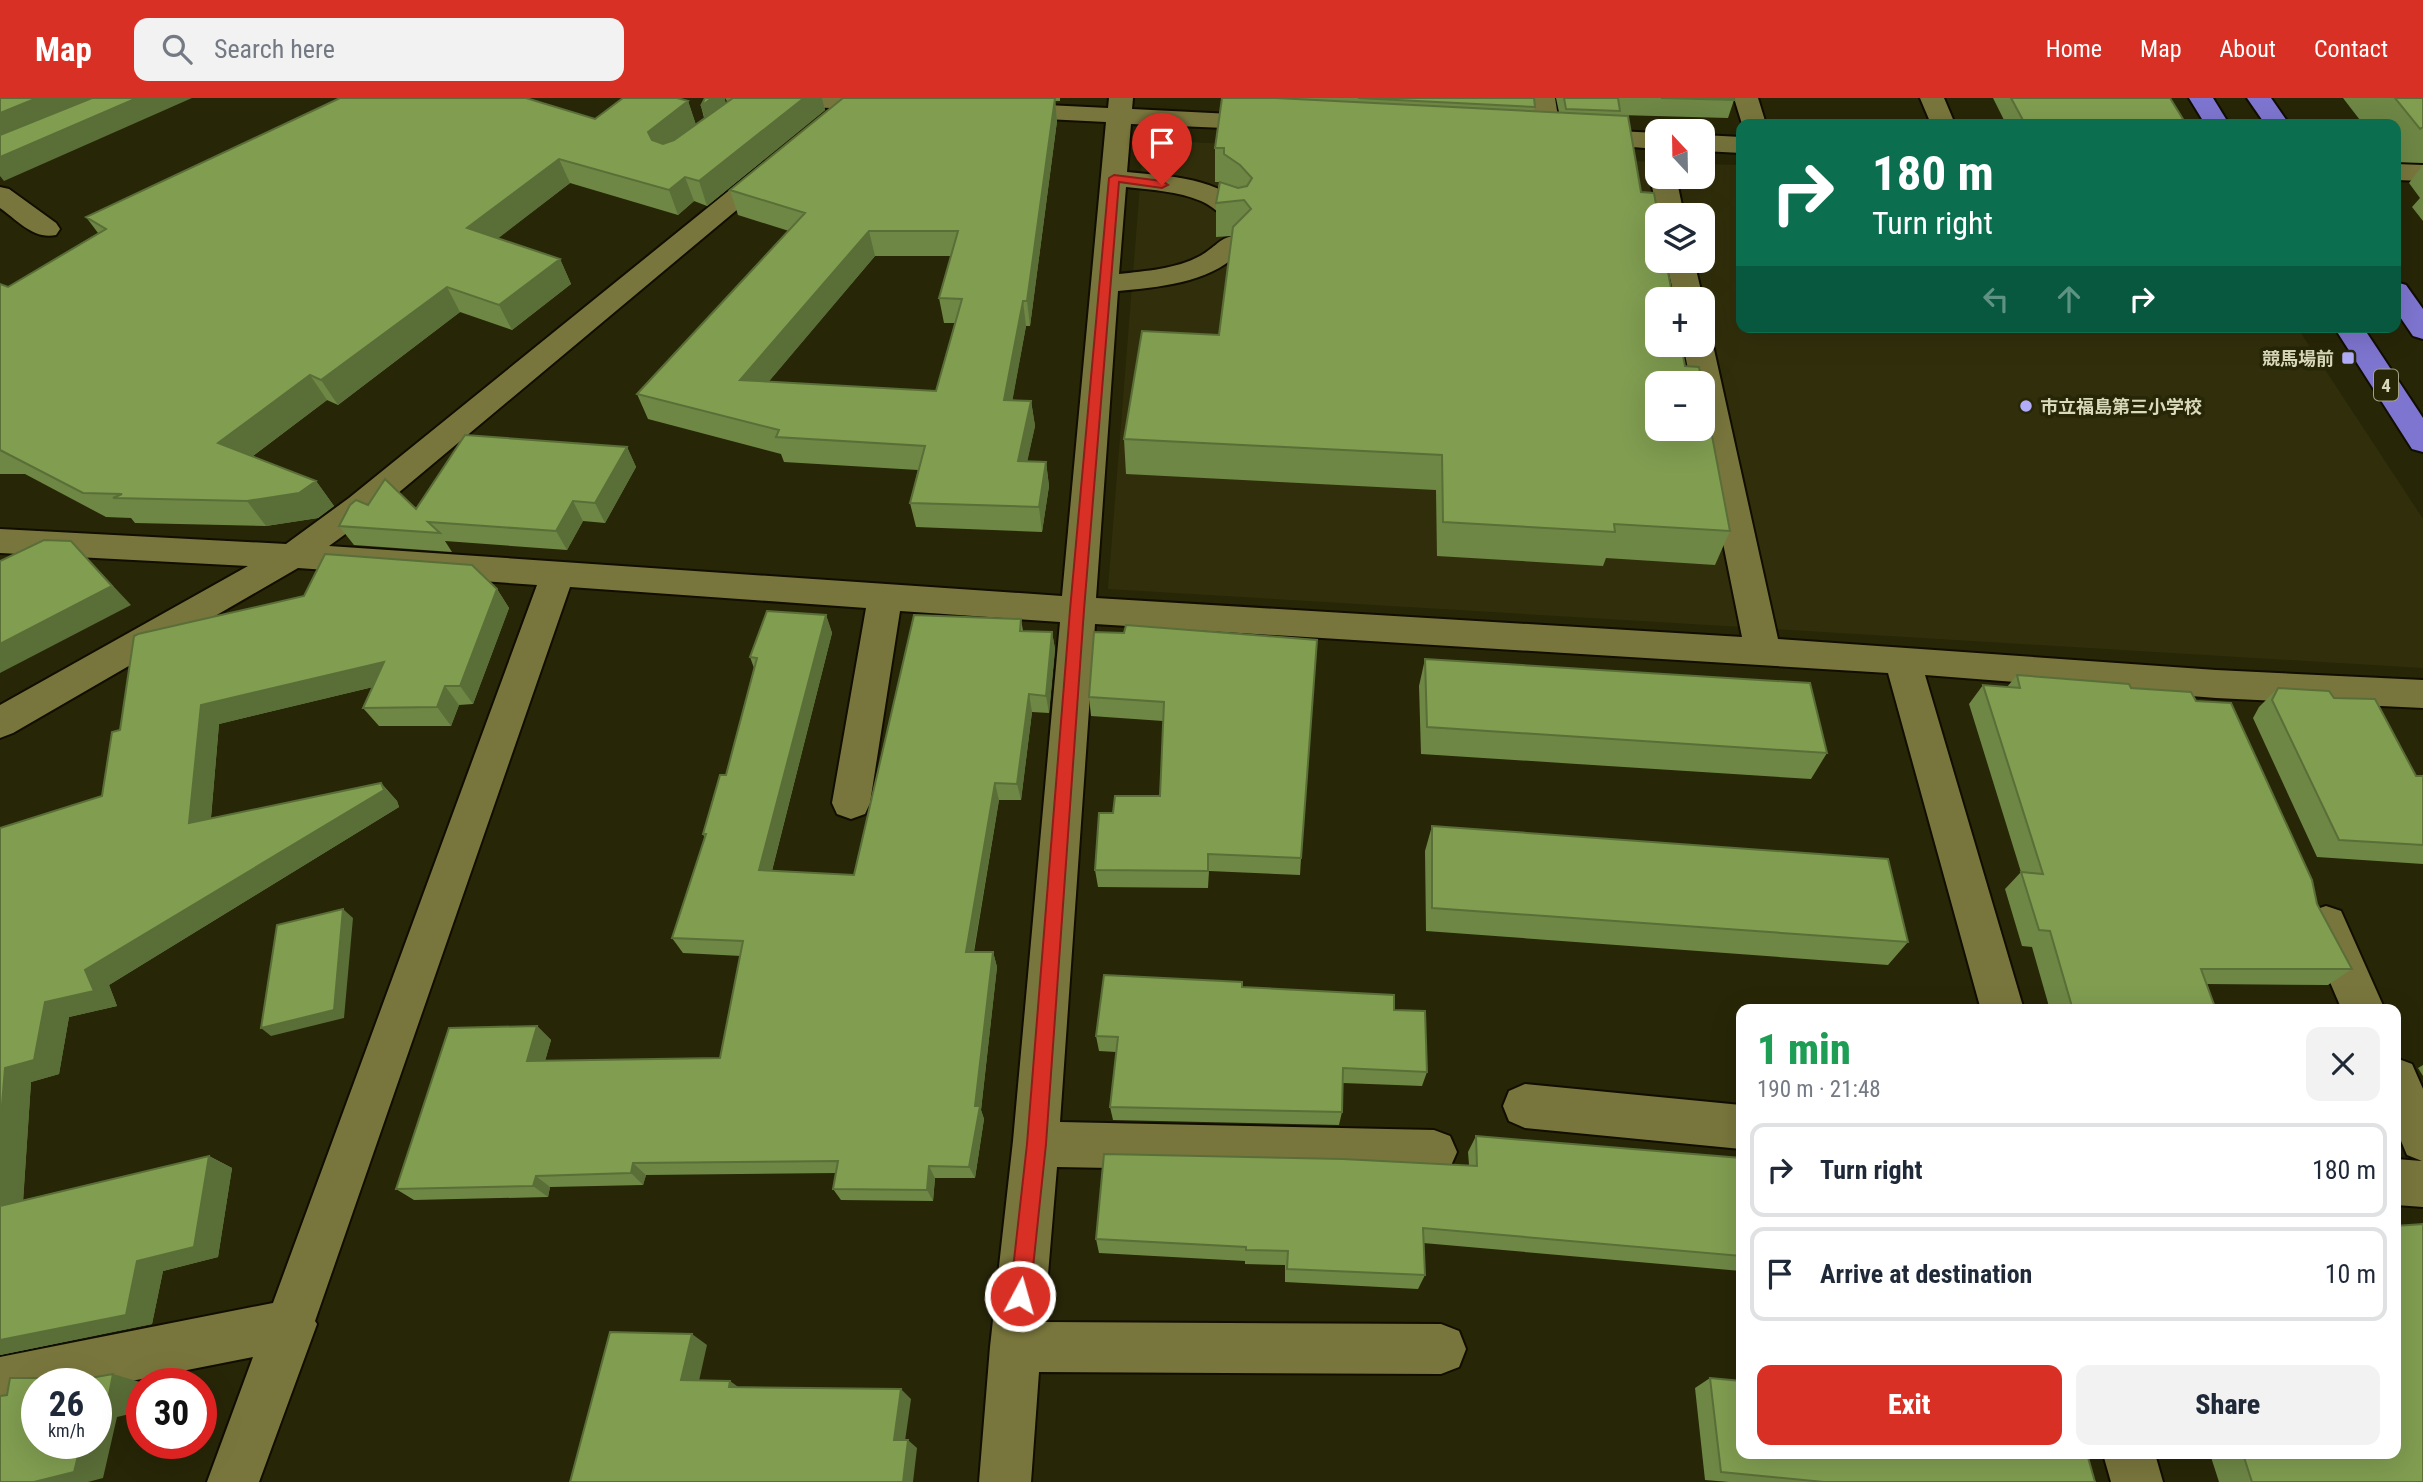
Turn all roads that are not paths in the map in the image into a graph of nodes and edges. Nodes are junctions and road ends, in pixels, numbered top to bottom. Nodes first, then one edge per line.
1 (737, 98) edge
2 (1543, 98) edge
3 (1746, 98) edge
4 (1932, 98) edge
5 (2201, 98) edge
6 (2259, 98) edge
7 (752, 99) edge
8 (857, 100) edge
9 (911, 104) edge
10 (1120, 107) edge
11 (980, 108) edge
12 (1752, 119) edge
13 (1941, 119) edge
14 (2214, 119) edge
15 (2274, 119) edge
16 (722, 121) edge
17 (1299, 124) edge
18 (824, 126) edge
19 (1520, 134) edge
20 (1548, 136) junction
21 (1645, 143) edge
22 (1715, 144) edge
23 (1736, 145) edge
24 (793, 151) edge
25 (2401, 172) edge
26 (2423, 173) edge
27 (1114, 178) junction
28 (0, 195) edge
29 (1235, 213) edge
30 (46, 229) dead end
31 (1233, 243) edge
32 (1105, 284) junction
33 (2401, 299) edge
34 (2423, 330) edge
35 (2352, 333) edge
36 (1701, 357) edge
37 (2423, 442) edge
38 (0, 541) edge
39 (293, 556) junction
40 (558, 574) junction
41 (886, 596) junction
42 (1077, 610) junction
43 (1763, 652) junction
44 (1902, 660) junction
45 (2216, 684) junction
46 (2423, 694) edge
47 (2233, 721) edge
48 (0, 723) edge
49 (851, 803) dead end
50 (2313, 897) edge
51 (2001, 1004) edge
52 (2361, 1004) edge
53 (2401, 1090) edge
54 (1525, 1106) dead end
55 (1736, 1127) edge
56 (2423, 1139) edge
57 (1036, 1144) junction
58 (1434, 1152) dead end
59 (2401, 1182) edge
60 (2423, 1184) edge
61 (292, 1324) junction
62 (1015, 1347) junction
63 (1441, 1349) dead end
64 (0, 1382) edge
65 (2130, 1459) edge
66 (233, 1482) edge
67 (1005, 1482) edge
68 (2137, 1482) edge

1 - 7 street
2 - 20 street
3 - 12 street
4 - 13 street
5 - 14 highway
6 - 15 highway
7 - 8 street
7 - 16 street
8 - 9 street
8 - 18 street
10 - 11 street
10 - 17 street
10 - 27 street
19 - 20 street
20 - 21 street
22 - 23 street
24 - 39 street
25 - 26 street
27 - 29 street
27 - 32 street
28 - 30 street
31 - 32 street
32 - 42 street
33 - 34 highway
35 - 37 highway, 4
36 - 43 street
38 - 39 street
39 - 40 street
39 - 48 street
40 - 41 street
40 - 61 street
41 - 42 street
41 - 49 street
42 - 43 street
42 - 57 street
43 - 44 street
44 - 45 street
44 - 51 street
45 - 46 street
45 - 47 street
50 - 52 street
53 - 56 street
54 - 55 street
57 - 58 street
57 - 62 street
59 - 60 street
61 - 64 street
61 - 66 street
62 - 63 street
62 - 67 street
65 - 68 street

